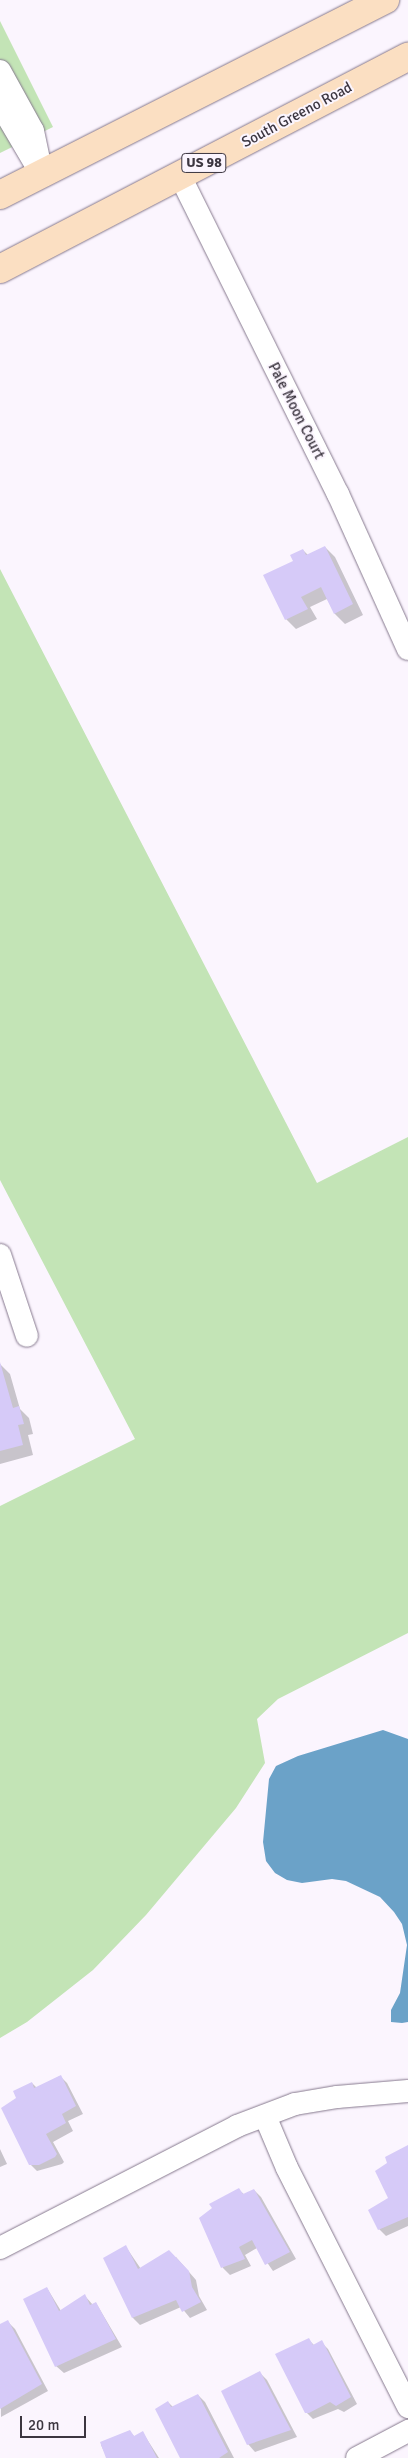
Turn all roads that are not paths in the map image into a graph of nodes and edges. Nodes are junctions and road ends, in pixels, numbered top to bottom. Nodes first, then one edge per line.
1 (385, 0) edge
2 (408, 57) edge
3 (0, 71) edge
4 (0, 104) edge
5 (42, 174) junction
6 (180, 176) junction
7 (0, 195) edge
8 (0, 269) edge
9 (408, 649) edge
10 (0, 1255) edge
11 (27, 1336) dead end
12 (408, 2092) edge
13 (265, 2116) junction
14 (0, 2248) edge
15 (408, 2407) edge
16 (408, 2431) edge
17 (357, 2458) edge

1 - 5 main road
2 - 6 main road, South Greeno Road / US 98
3 - 5 street
4 - 5 street
5 - 7 main road
6 - 8 main road, South Greeno Road / US 98
6 - 9 street, Pale Moon Court
10 - 11 street
12 - 13 street
13 - 14 street
13 - 15 street
16 - 17 street

